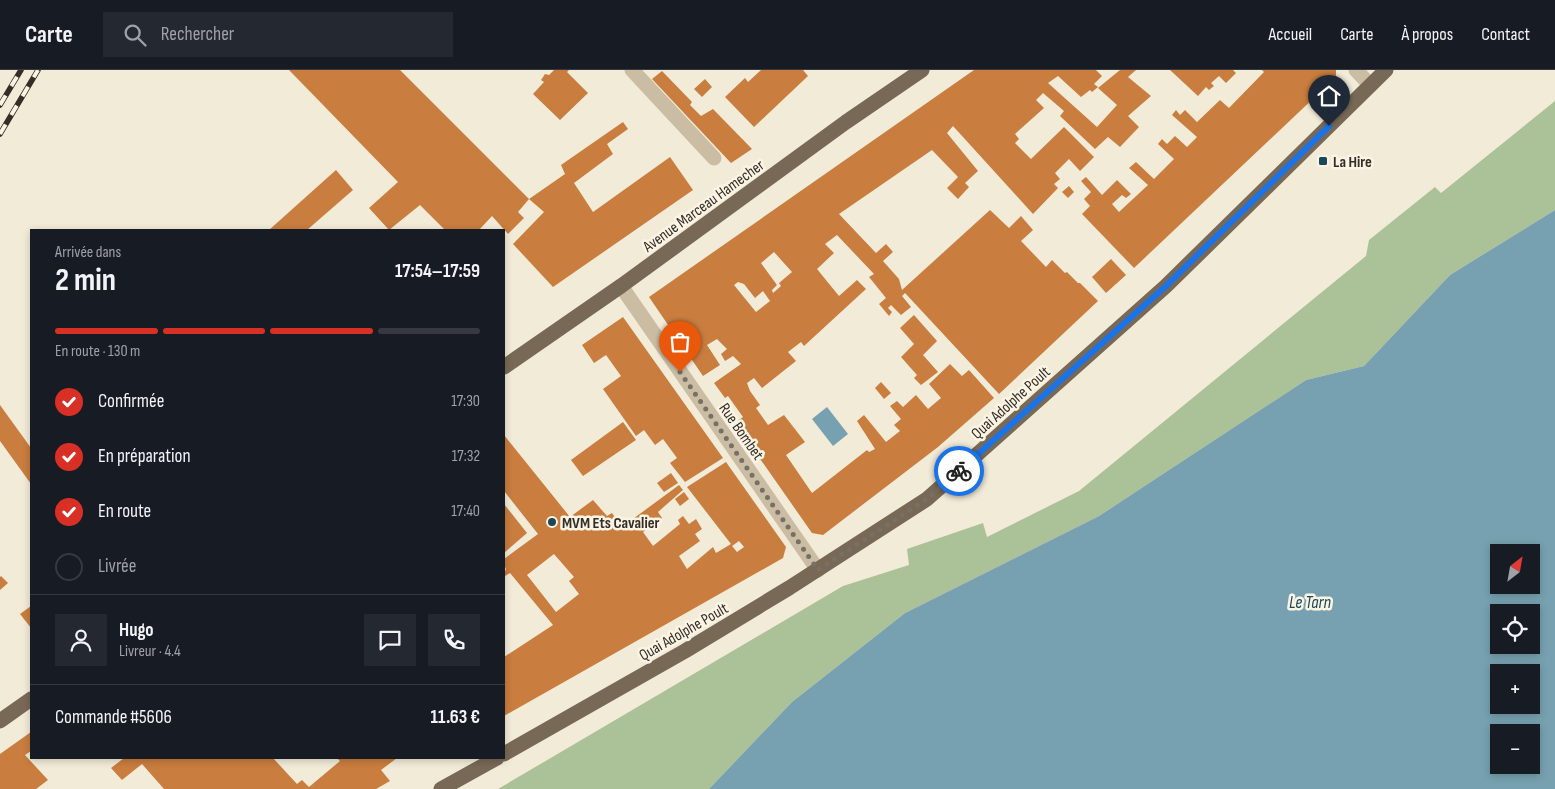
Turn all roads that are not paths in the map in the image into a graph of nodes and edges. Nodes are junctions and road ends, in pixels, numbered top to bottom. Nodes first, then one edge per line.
1 (632, 70) edge
2 (922, 70) edge
3 (1356, 70) edge
4 (1386, 70) edge
5 (904, 75) edge
6 (1370, 85) junction
7 (714, 158) dead end
8 (621, 286) junction
9 (505, 366) edge
10 (818, 570) junction
11 (30, 700) edge
12 (0, 721) edge
13 (505, 753) edge
14 (495, 759) edge
15 (441, 789) edge

1 - 7 street
2 - 5 main road, Avenue Marceau Hamecher
3 - 6 street
4 - 6 main road, Quai Adolphe Poult
5 - 8 main road, Avenue Marceau Hamecher
6 - 10 main road, Quai Adolphe Poult
8 - 9 main road, Avenue Marceau Hamecher
8 - 10 street, Rue Bombet
10 - 13 main road, Quai Adolphe Poult
11 - 12 main road
14 - 15 main road

